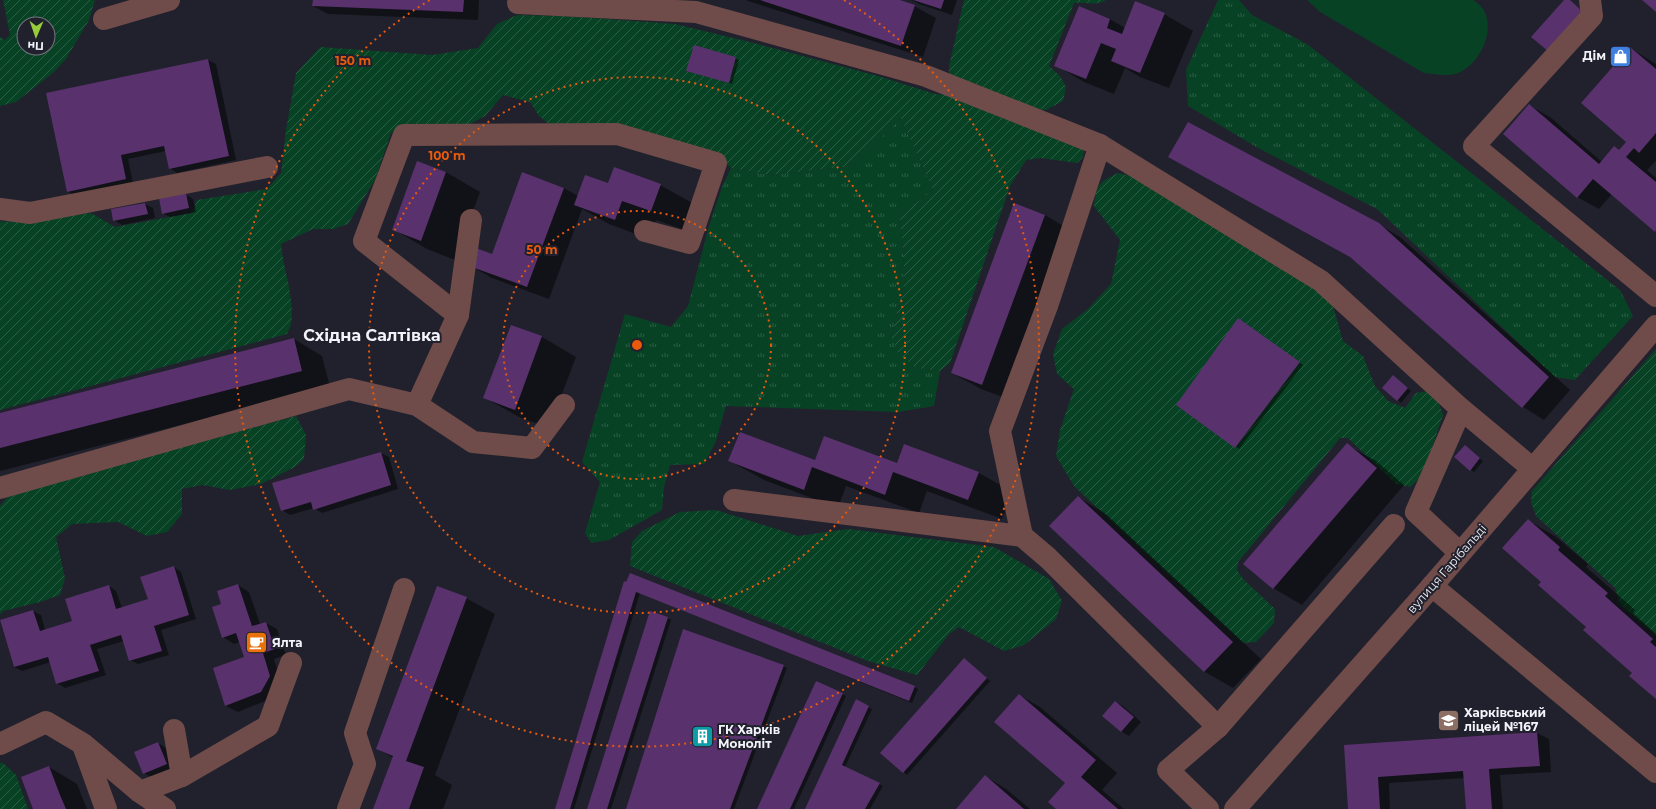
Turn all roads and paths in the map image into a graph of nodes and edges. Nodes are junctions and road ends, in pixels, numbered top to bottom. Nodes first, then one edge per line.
1 (169, 0) edge
2 (1590, 0) edge
3 (518, 3) dead end
4 (698, 6) edge
5 (104, 19) dead end
6 (1100, 145) junction
7 (267, 167) dead end
8 (0, 209) edge
9 (471, 220) dead end
10 (644, 231) dead end
11 (1656, 296) edge
12 (458, 315) junction
13 (1656, 326) edge
14 (417, 405) junction
15 (564, 405) dead end
16 (1461, 409) junction
17 (1533, 469) junction
18 (0, 488) edge
19 (734, 500) dead end
20 (1394, 525) dead end
21 (1022, 536) junction
22 (1460, 553) junction
23 (1432, 586) junction
24 (404, 588) dead end
25 (291, 663) dead end
26 (1218, 727) junction
27 (174, 730) dead end
28 (0, 744) edge
29 (83, 744) junction
30 (1656, 772) edge
31 (182, 776) junction
32 (140, 792) junction
33 (106, 809) edge
34 (165, 809) edge
35 (348, 809) edge
36 (1208, 809) edge
37 (1235, 809) edge

1 - 5 street
2 - 11 street
3 - 4 street
4 - 6 street
6 - 16 street
6 - 21 street
7 - 8 street
9 - 12 street
10 - 12 street
12 - 14 street
13 - 17 street, вулиця Гарібальді
14 - 15 street
14 - 18 street
16 - 17 street
16 - 22 street
17 - 22 street, вулиця Гарібальді
19 - 21 street
20 - 26 street
21 - 26 street
22 - 23 street, вулиця Гарібальді
23 - 30 street
23 - 37 street, вулиця Гарібальді
24 - 35 street
25 - 31 street
26 - 36 street
27 - 31 street
28 - 29 street
29 - 32 street
29 - 33 street
31 - 32 street
32 - 34 street

